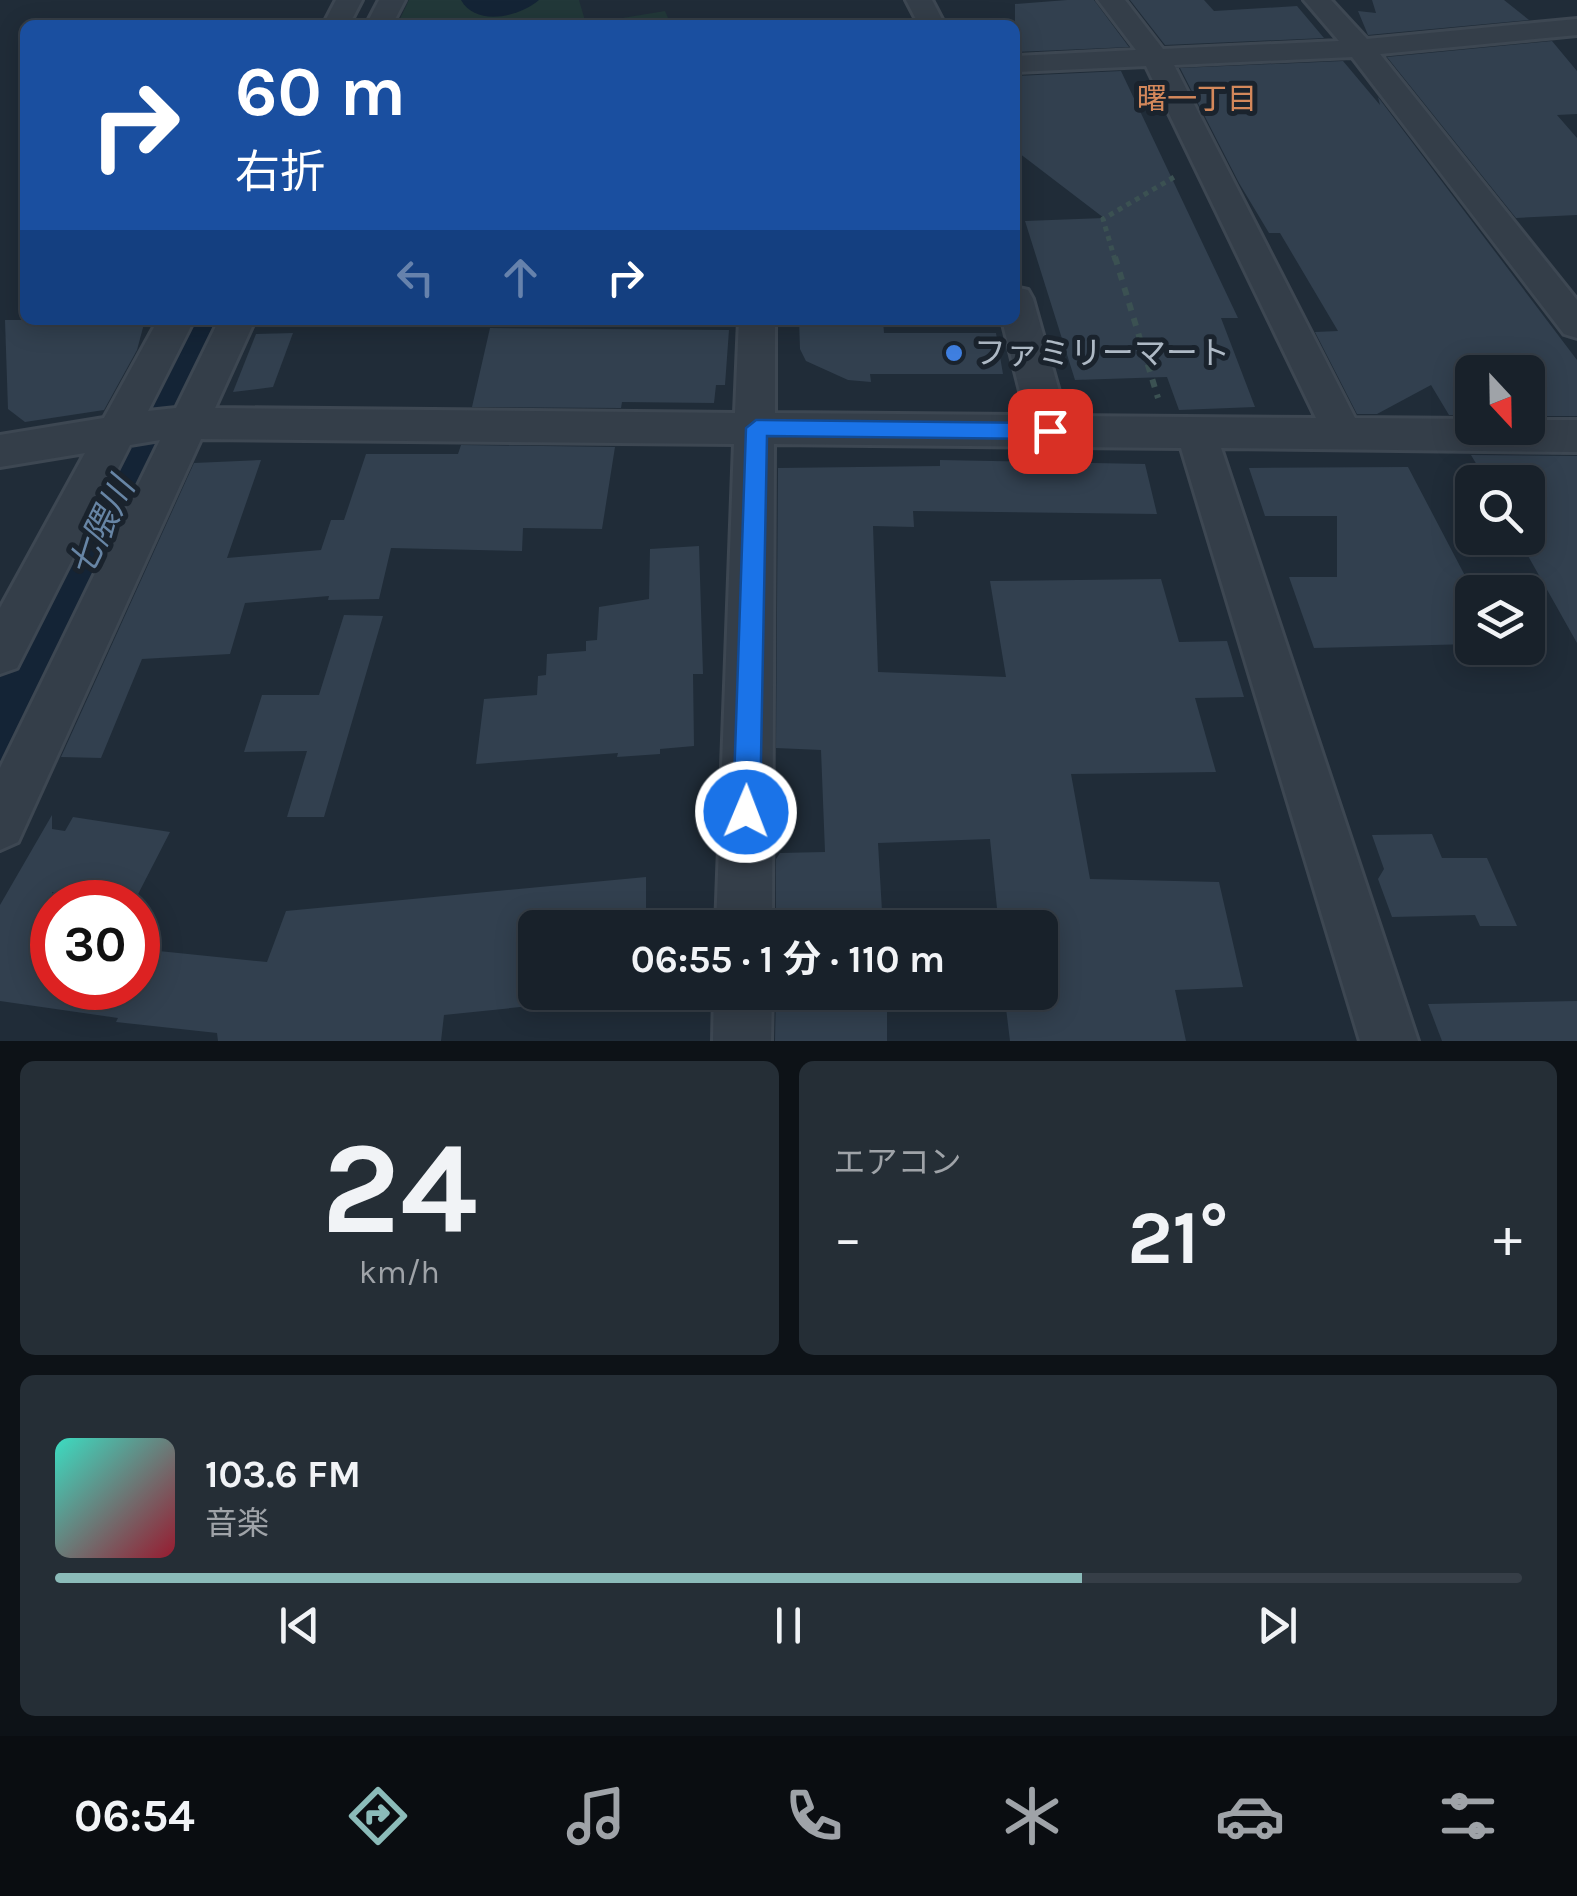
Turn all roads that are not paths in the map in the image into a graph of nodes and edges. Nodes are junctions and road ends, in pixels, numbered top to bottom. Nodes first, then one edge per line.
1 (1111, 0) edge
2 (1317, 0) edge
3 (1519, 0) edge
4 (1567, 28) edge
5 (1360, 48) junction
6 (1577, 50) edge
7 (1156, 58) junction
8 (1020, 64) edge
9 (1020, 318) edge
10 (175, 325) edge
11 (233, 325) edge
12 (757, 325) edge
13 (1577, 325) edge
14 (153, 426) junction
15 (756, 428) junction
16 (1050, 431) junction
17 (1182, 432) junction
18 (1342, 433) junction
19 (1577, 436) edge
20 (0, 451) edge
21 (0, 653) edge
22 (0, 824) edge
23 (744, 910) edge
24 (743, 1010) edge
25 (742, 1041) edge
26 (1389, 1041) edge

1 - 7 street
2 - 5 street
3 - 4 street
4 - 5 street
4 - 6 street
5 - 7 street
5 - 13 street
7 - 8 street
7 - 18 street
9 - 16 street
10 - 14 street
11 - 14 street
12 - 15 street
14 - 15 street
14 - 20 street
14 - 21 street
14 - 22 street
15 - 16 street
15 - 23 street
16 - 17 street
17 - 18 street
17 - 26 street
18 - 19 street
24 - 25 street

